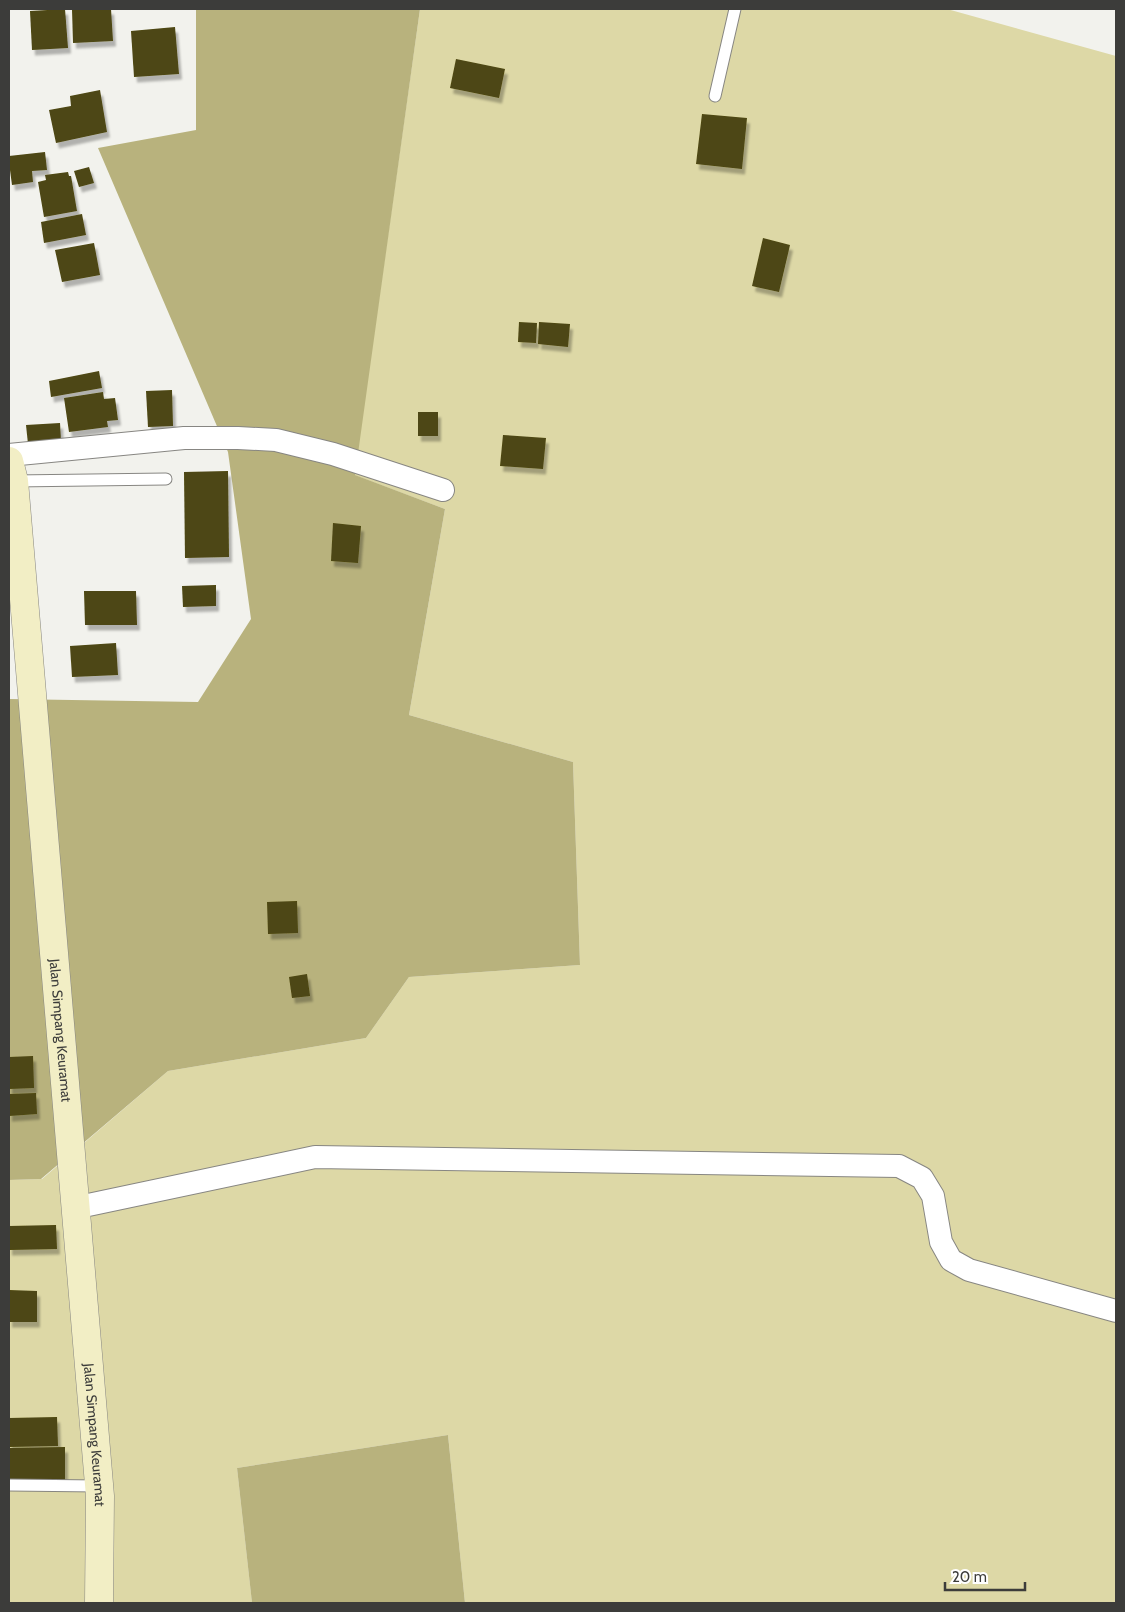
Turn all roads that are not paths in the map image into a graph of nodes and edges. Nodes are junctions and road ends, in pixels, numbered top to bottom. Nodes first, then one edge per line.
1 (735, 9) edge
2 (715, 96) dead end
3 (10, 465) edge
4 (166, 479) dead end
5 (443, 490) dead end
6 (74, 1208) junction
7 (1116, 1311) edge
8 (9, 1485) edge
9 (99, 1486) junction
10 (99, 1603) edge

1 - 2 lane
3 - 4 lane
3 - 5 street
3 - 6 main road, Jalan Simpang Keuramat
6 - 7 street
6 - 9 main road, Jalan Simpang Keuramat
8 - 9 lane
9 - 10 main road, Jalan Simpang Keuramat

